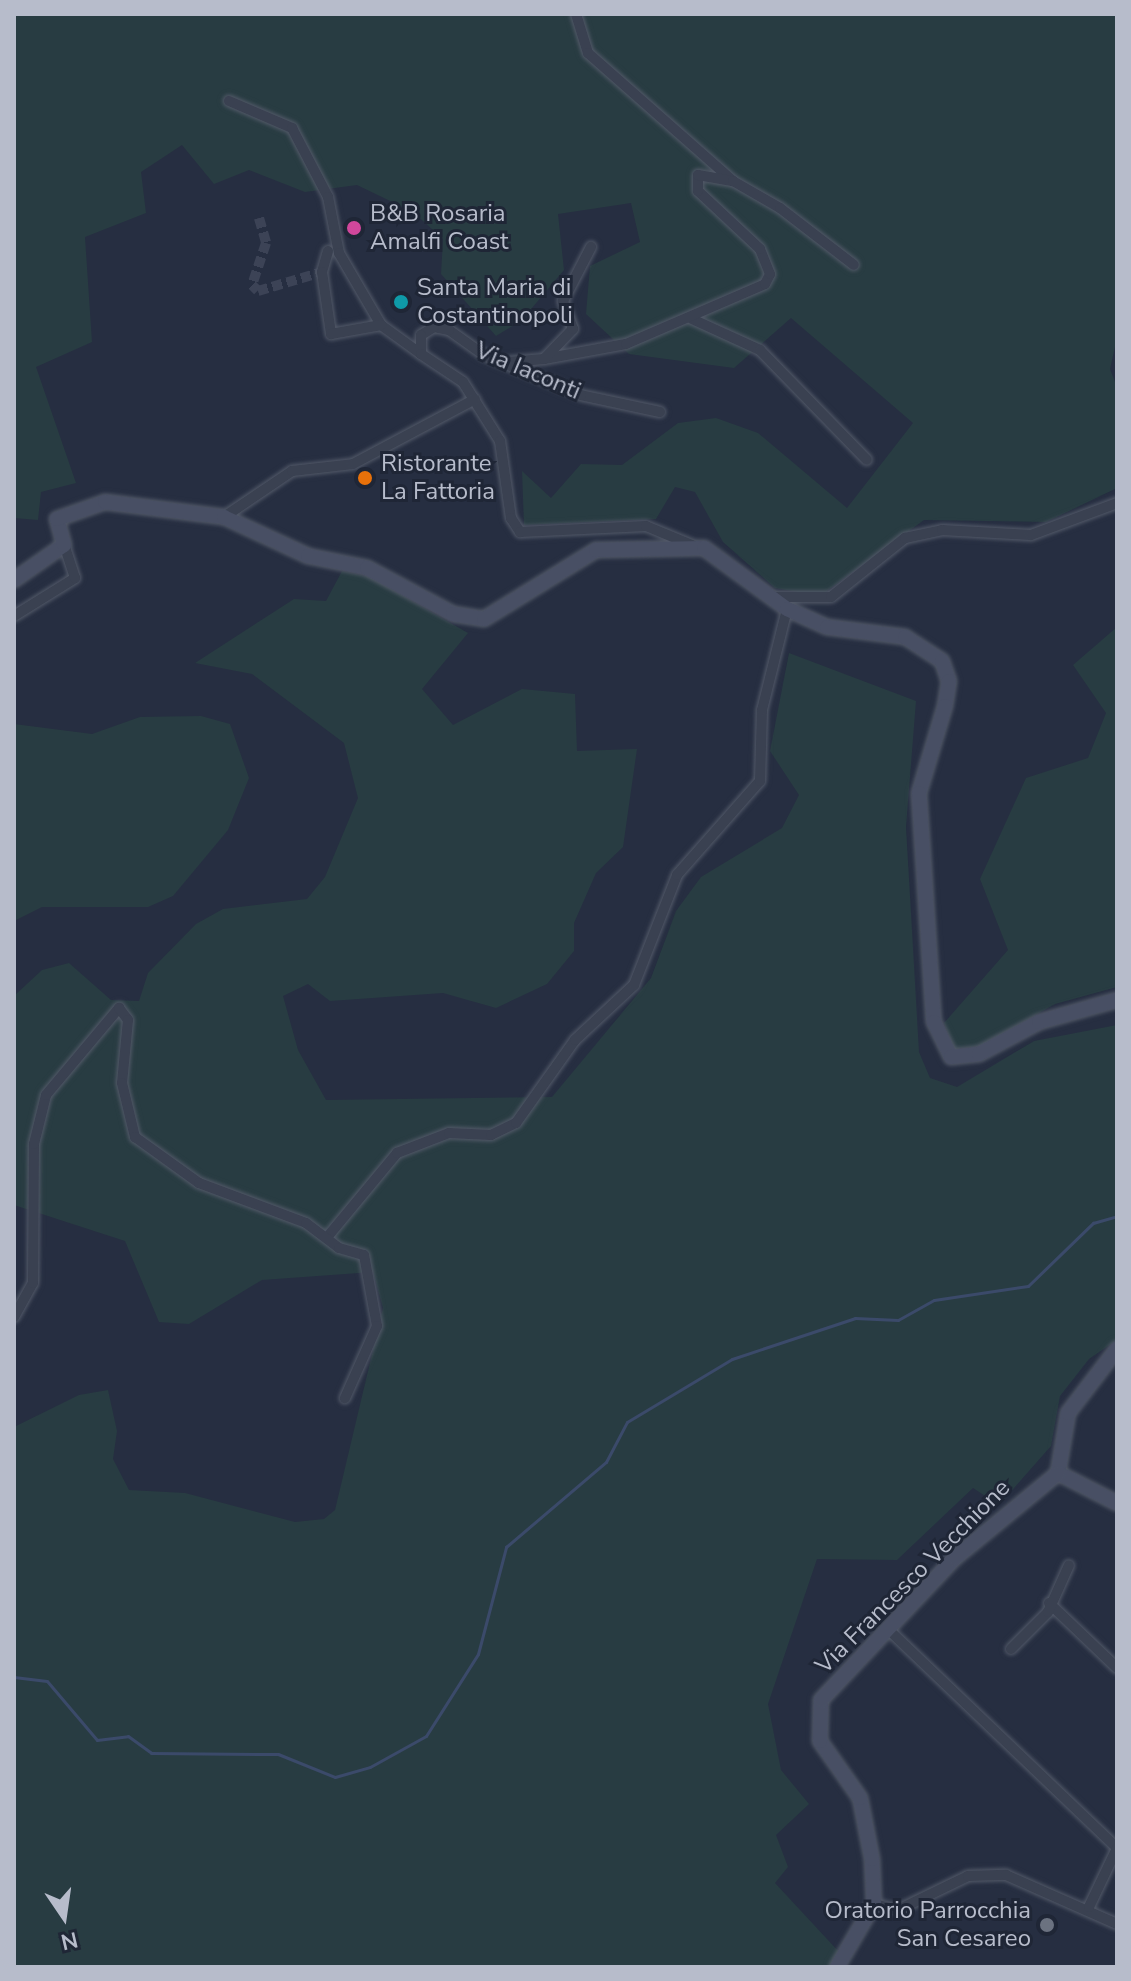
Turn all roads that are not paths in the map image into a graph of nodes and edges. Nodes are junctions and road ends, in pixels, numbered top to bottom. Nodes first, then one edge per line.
1 (576, 14) edge
2 (229, 101) dead end
3 (733, 181) junction
4 (591, 247) dead end
5 (328, 251) dead end
6 (854, 265) dead end
7 (692, 319) junction
8 (381, 325) junction
9 (421, 354) junction
10 (544, 359) junction
11 (500, 361) junction
12 (475, 399) junction
13 (660, 412) dead end
14 (867, 460) dead end
15 (1117, 503) edge
16 (224, 517) junction
17 (64, 545) junction
18 (692, 545) junction
19 (14, 580) edge
20 (771, 596) junction
21 (787, 609) junction
22 (14, 616) edge
23 (1117, 1000) edge
24 (329, 1235) junction
25 (14, 1317) edge
26 (1117, 1349) edge
27 (345, 1398) dead end
28 (1058, 1473) junction
29 (1117, 1503) edge
30 (1069, 1565) dead end
31 (1049, 1603) junction
32 (891, 1632) junction
33 (1011, 1649) dead end
34 (1117, 1668) edge
35 (1117, 1848) edge
36 (874, 1904) junction
37 (1089, 1907) junction
38 (1117, 1924) edge
39 (840, 1966) edge

1 - 3 street
2 - 8 street, Via Iaconti
3 - 6 street
3 - 7 street
4 - 10 street
5 - 8 street
7 - 10 street
7 - 14 street
8 - 9 street, Via Iaconti
9 - 11 street, Via Iaconti
9 - 12 street, Via Iaconti
10 - 11 street
11 - 13 street, Via Iaconti
12 - 16 street, Via Iaconti
12 - 18 street, Via Iaconti
15 - 20 street
16 - 17 street
16 - 18 street
17 - 19 street
17 - 22 street
18 - 20 street
20 - 21 street
21 - 23 street
21 - 24 street
24 - 25 street
24 - 27 street
26 - 28 street
28 - 29 street
28 - 32 street, Via Francesco Vecchione
30 - 31 street
31 - 33 street
31 - 34 street
32 - 35 street
32 - 36 street, Via Francesco Vecchione
35 - 37 street
36 - 37 street
36 - 39 street
37 - 38 street

